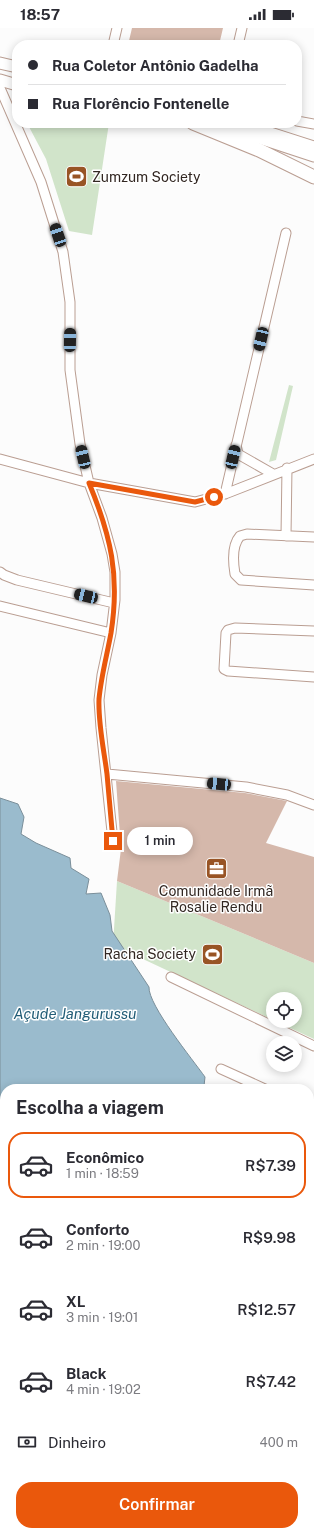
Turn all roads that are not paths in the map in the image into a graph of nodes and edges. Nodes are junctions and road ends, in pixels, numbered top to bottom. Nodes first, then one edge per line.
1 (117, 28) edge
2 (242, 28) edge
3 (114, 40) edge
4 (239, 40) edge
5 (0, 63) edge
6 (12, 66) edge
7 (0, 80) edge
8 (12, 84) edge
9 (0, 88) edge
10 (12, 115) edge
11 (302, 122) edge
12 (314, 124) edge
13 (18, 128) edge
14 (205, 128) edge
15 (217, 128) edge
16 (255, 128) edge
17 (314, 147) edge
18 (314, 156) edge
19 (314, 176) edge
20 (286, 233) dead end
21 (236, 445) junction
22 (0, 459) edge
23 (314, 459) edge
24 (287, 468) junction
25 (274, 474) junction
26 (89, 483) junction
27 (224, 494) junction
28 (286, 536) junction
29 (314, 537) edge
30 (0, 572) edge
31 (314, 585) edge
32 (114, 603) junction
33 (0, 606) edge
34 (314, 631) edge
35 (111, 633) junction
36 (314, 676) edge
37 (107, 774) junction
38 (314, 805) edge
39 (113, 841) dead end
40 (171, 977) dead end
41 (314, 1046) edge
42 (221, 1069) dead end
43 (253, 1084) edge

1 - 3 street
2 - 4 street
5 - 6 main road
7 - 8 main road
9 - 10 street
11 - 12 street
13 - 26 street
14 - 19 highway
15 - 18 main road
16 - 17 main road
20 - 21 street
21 - 25 street
21 - 27 street
22 - 26 street
23 - 24 street
24 - 25 street
24 - 28 street
25 - 27 street
26 - 27 street
26 - 32 street
28 - 29 street
28 - 31 street
30 - 32 street
32 - 35 street
33 - 35 street
34 - 36 street
35 - 37 street
37 - 38 street
37 - 39 street
40 - 41 street
42 - 43 street

